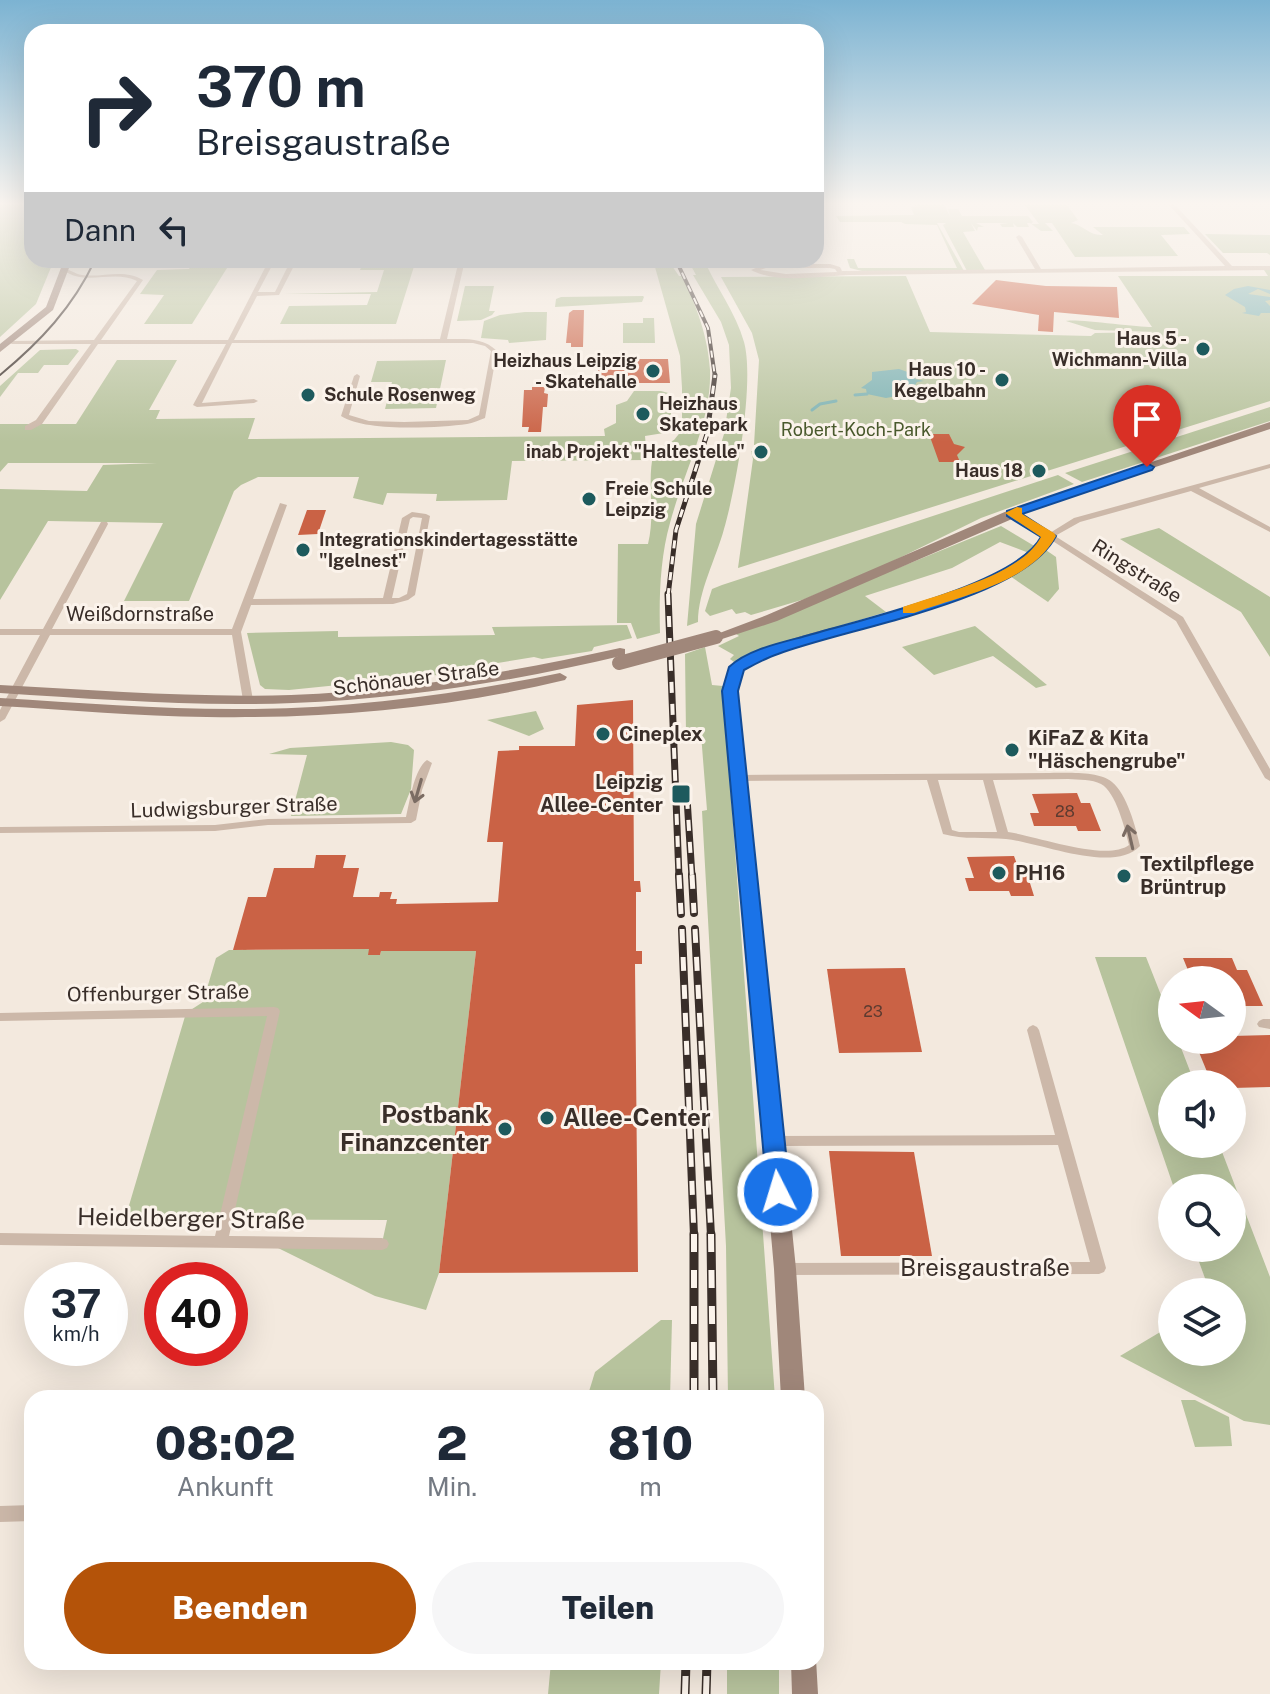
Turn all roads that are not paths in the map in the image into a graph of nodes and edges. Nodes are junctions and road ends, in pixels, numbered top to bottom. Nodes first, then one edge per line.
1 (60, 284) edge
2 (137, 284) edge
3 (259, 284) edge
4 (282, 284) edge
5 (456, 284) edge
6 (253, 294) junction
7 (443, 341) junction
8 (12, 342) junction
9 (96, 342) junction
10 (228, 342) junction
11 (0, 352) edge
12 (357, 376) dead end
13 (254, 401) dead end
14 (1270, 425) edge
15 (28, 428) dead end
16 (1270, 466) edge
17 (1192, 488) junction
18 (283, 505) dead end
19 (1011, 513) junction
20 (104, 524) dead end
21 (1270, 530) edge
22 (1049, 536) junction
23 (387, 601) junction
24 (247, 602) junction
25 (0, 632) edge
26 (44, 632) junction
27 (236, 632) junction
28 (7, 696) edge
29 (248, 709) junction
30 (0, 719) edge
31 (427, 763) dead end
32 (987, 777) junction
33 (738, 778) junction
34 (932, 778) junction
35 (1270, 778) edge
36 (0, 830) edge
37 (1003, 835) junction
38 (0, 1017) edge
39 (1033, 1030) dead end
40 (1064, 1140) junction
41 (774, 1141) junction
42 (0, 1239) edge
43 (221, 1239) junction
44 (382, 1244) dead end
45 (785, 1269) junction
46 (793, 1390) edge
47 (24, 1513) edge
48 (0, 1514) edge
49 (804, 1670) edge
50 (805, 1694) edge

1 - 8 main road
2 - 9 street
3 - 6 street
4 - 6 street
5 - 7 street
6 - 10 street
7 - 10 street
7 - 12 street
8 - 9 street
8 - 11 main road
9 - 10 street
9 - 15 street
10 - 13 street
14 - 19 main road, Schönauer Straße
16 - 17 street, Ringstraße
17 - 21 street
17 - 22 street, Ringstraße
18 - 24 street, Weißdornstraße
19 - 22 main road
19 - 29 main road, Schönauer Straße, bridge
20 - 26 street, Weißdornstraße
22 - 33 main road
22 - 35 street, Ringstraße
23 - 23 street
23 - 24 street
24 - 27 street, Weißdornstraße
25 - 26 street, Weißdornstraße
26 - 27 street, Weißdornstraße
26 - 28 street, Weißdornstraße
27 - 29 street, Weißdornstraße
28 - 29 main road, Schönauer Straße
28 - 30 street
31 -> 36 street, Ludwigsburger Straße
32 - 34 street
32 - 37 street
37 -> 32 street
33 - 34 street
33 - 41 main road
34 - 37 street
38 - 43 street, Offenburger Straße
39 - 40 street, Breisgaustraße
40 - 41 street
40 - 45 street, Breisgaustraße
41 - 45 main road
42 - 43 street, Heidelberger Straße
43 - 44 street, Heidelberger Straße
45 - 46 main road
47 - 48 street
49 - 50 main road

